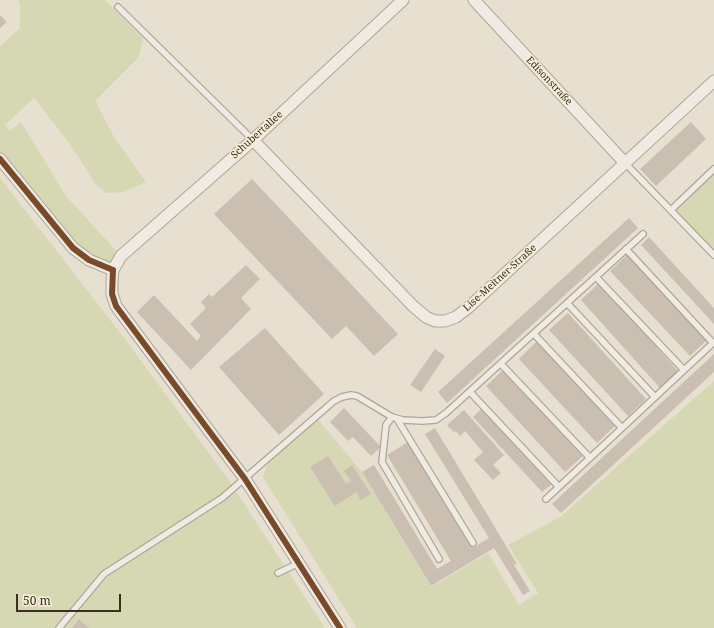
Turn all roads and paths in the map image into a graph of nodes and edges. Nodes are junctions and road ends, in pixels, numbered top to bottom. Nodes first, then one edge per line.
1 (403, 0) edge
2 (474, 0) edge
3 (118, 6) dead end
4 (714, 81) edge
5 (252, 140) junction
6 (0, 159) edge
7 (625, 163) junction
8 (714, 169) edge
9 (671, 210) junction
10 (643, 234) dead end
11 (626, 249) junction
12 (714, 256) edge
13 (113, 270) junction
14 (596, 277) junction
15 (567, 303) junction
16 (534, 334) junction
17 (501, 364) junction
18 (684, 370) junction
19 (470, 392) junction
20 (655, 398) junction
21 (394, 418) junction
22 (622, 428) junction
23 (590, 458) junction
24 (245, 479) junction
25 (559, 487) junction
26 (546, 499) dead end
27 (473, 543) dead end
28 (439, 559) dead end
29 (299, 562) junction
30 (278, 573) dead end
31 (59, 628) edge
32 (340, 628) edge

1 - 5 street, Schubertallee
2 - 7 street, Edisonstraße
3 - 5 lane
4 - 7 street, Lise-Meitner-Straße
5 - 7 street, Lise-Meitner-Straße
5 - 13 street, Schubertallee
6 - 13 street
7 - 9 lane
8 - 9 lane
9 - 12 lane
10 - 11 lane
11 - 14 lane
11 - 18 lane
13 - 24 street
14 - 15 lane
14 - 18 lane
15 - 16 lane
15 - 20 lane
16 - 17 lane
16 - 22 lane
17 - 19 lane
17 - 23 lane
18 - 20 lane
19 - 21 lane
19 - 25 lane
20 - 22 lane
21 - 24 lane
21 - 27 lane
21 - 28 lane
22 - 23 lane
23 - 25 lane
24 - 29 street
24 - 31 lane
25 - 26 lane
29 - 30 lane
29 - 32 street

